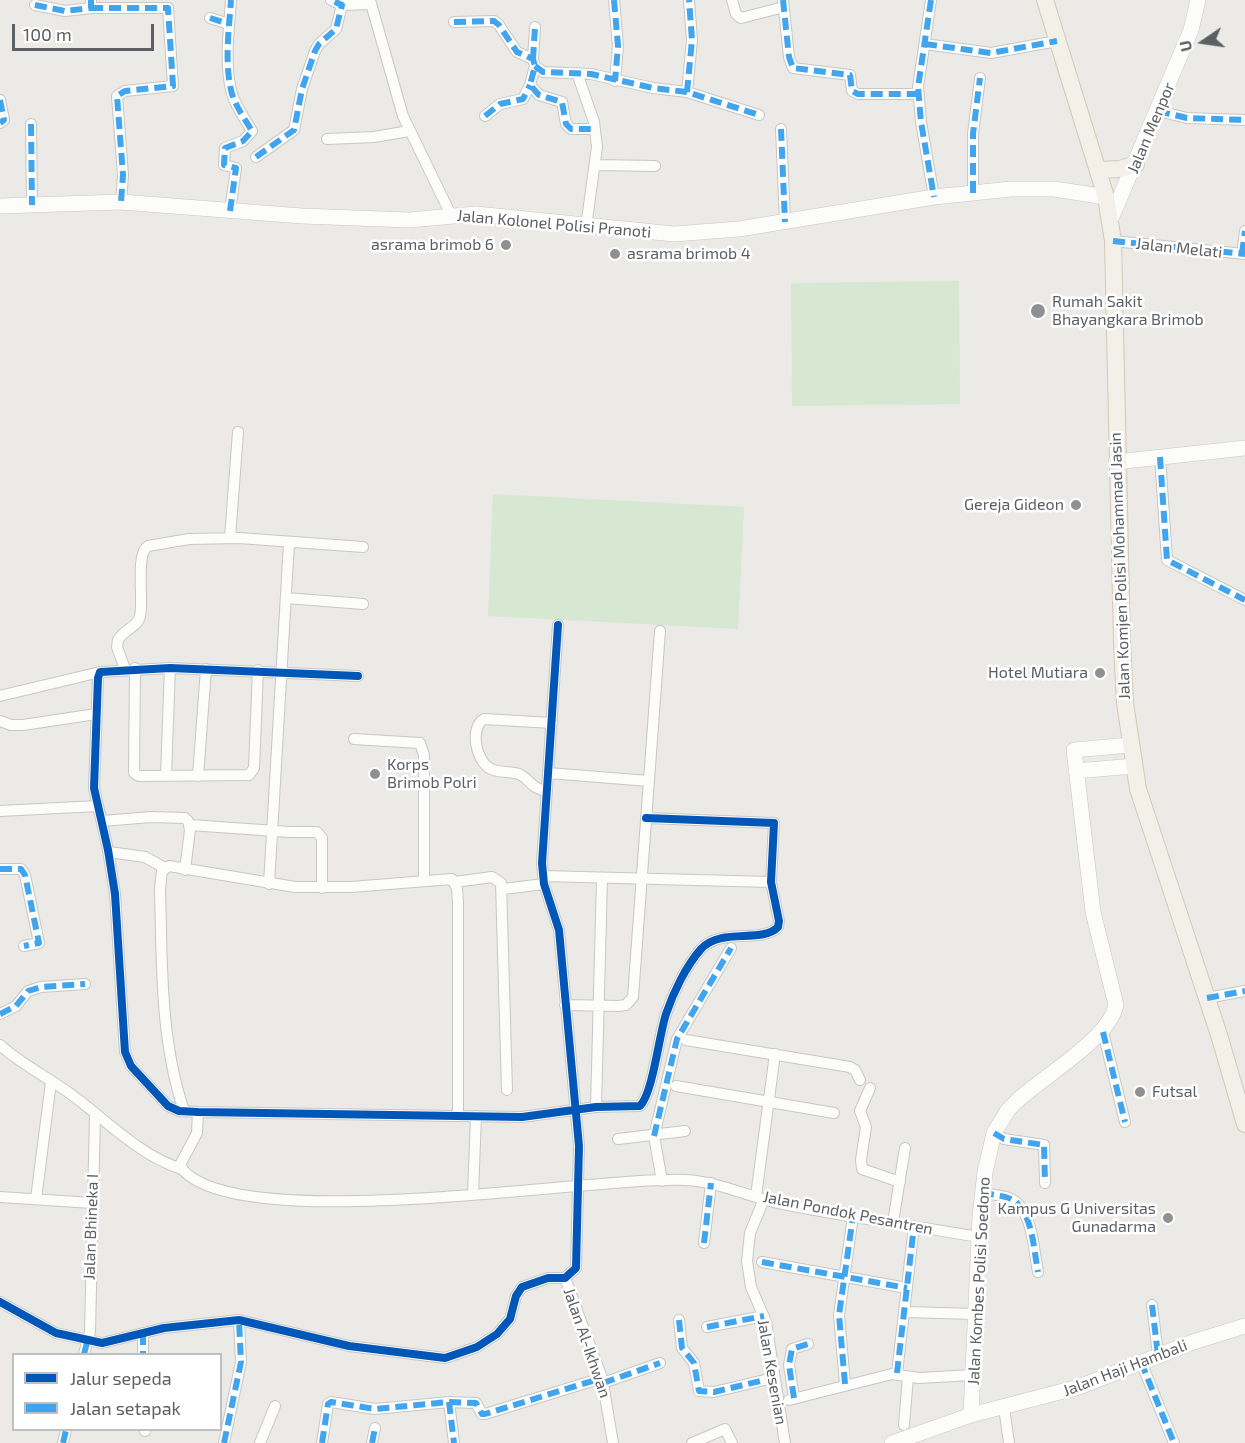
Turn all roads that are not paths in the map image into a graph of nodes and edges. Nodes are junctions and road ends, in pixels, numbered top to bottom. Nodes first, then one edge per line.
1 (231, 0) edge
2 (331, 0) edge
3 (614, 0) edge
4 (689, 0) edge
5 (732, 0) edge
6 (931, 0) edge
7 (1045, 0) edge
8 (1198, 0) edge
9 (370, 2) edge
10 (91, 4) edge
11 (782, 4) edge
12 (35, 5) dead end
13 (342, 5) junction
14 (210, 18) dead end
15 (454, 22) dead end
16 (229, 24) junction
17 (535, 27) dead end
18 (1057, 41) junction
19 (925, 44) junction
20 (534, 62) junction
21 (577, 73) junction
22 (980, 78) dead end
23 (615, 81) junction
24 (530, 85) junction
25 (687, 92) junction
26 (919, 94) junction
27 (0, 100) edge
28 (1158, 111) junction
29 (759, 115) dead end
30 (485, 116) dead end
31 (1245, 120) edge
32 (0, 123) edge
33 (31, 124) dead end
34 (595, 129) junction
35 (781, 129) dead end
36 (409, 131) junction
37 (327, 139) dead end
38 (256, 157) dead end
39 (1136, 164) junction
40 (596, 165) junction
41 (655, 166) dead end
42 (1098, 170) junction
43 (973, 193) junction
44 (934, 197) junction
45 (1106, 197) junction
46 (121, 202) junction
47 (32, 205) junction
48 (0, 206) edge
49 (230, 211) junction
50 (452, 215) junction
51 (1110, 220) junction
52 (785, 222) junction
53 (586, 227) junction
54 (1245, 231) edge
55 (1113, 241) junction
56 (1244, 254) edge
57 (237, 432) dead end
58 (1245, 448) edge
59 (1160, 457) junction
60 (1116, 462) junction
61 (231, 538) junction
62 (289, 543) junction
63 (363, 547) dead end
64 (286, 598) junction
65 (1245, 600) edge
66 (363, 604) dead end
67 (558, 625) dead end
68 (660, 631) dead end
69 (170, 668) junction
70 (130, 669) junction
71 (206, 669) junction
72 (258, 670) junction
73 (100, 672) junction
74 (282, 672) junction
75 (357, 676) dead end
76 (0, 696) edge
77 (96, 714) junction
78 (0, 721) edge
79 (552, 723) junction
80 (354, 739) dead end
81 (1130, 745) junction
82 (1134, 766) junction
83 (1076, 771) junction
84 (548, 773) junction
85 (166, 776) junction
86 (198, 776) junction
87 (648, 781) junction
88 (547, 790) junction
89 (98, 806) junction
90 (0, 810) edge
91 (646, 818) junction
92 (102, 821) junction
93 (190, 825) junction
94 (274, 831) junction
95 (109, 852) junction
96 (165, 867) junction
97 (0, 869) edge
98 (185, 870) junction
99 (602, 878) junction
100 (641, 878) junction
101 (544, 880) junction
102 (424, 881) junction
103 (455, 882) junction
104 (771, 882) junction
105 (269, 884) junction
106 (322, 888) junction
107 (503, 889) junction
108 (24, 946) dead end
109 (731, 948) dead end
110 (85, 984) dead end
111 (1245, 991) edge
112 (1207, 998) junction
113 (565, 1005) junction
114 (597, 1005) junction
115 (0, 1014) edge
116 (1103, 1032) junction
117 (686, 1040) dead end
118 (0, 1045) edge
119 (775, 1054) junction
120 (860, 1080) dead end
121 (51, 1082) junction
122 (676, 1086) dead end
123 (870, 1088) dead end
124 (507, 1090) dead end
125 (768, 1103) junction
126 (596, 1107) junction
127 (576, 1110) junction
128 (184, 1111) junction
129 (198, 1112) junction
130 (834, 1113) dead end
131 (95, 1115) junction
132 (458, 1115) junction
133 (476, 1116) junction
134 (1125, 1122) dead end
135 (1245, 1124) edge
136 (685, 1131) dead end
137 (994, 1133) junction
138 (654, 1136) junction
139 (618, 1139) dead end
140 (905, 1148) dead end
141 (182, 1169) junction
142 (662, 1181) junction
143 (900, 1182) junction
144 (711, 1183) junction
145 (1045, 1183) dead end
146 (580, 1186) junction
147 (982, 1193) junction
148 (473, 1194) junction
149 (0, 1197) edge
150 (760, 1197) junction
151 (36, 1199) junction
152 (92, 1203) junction
153 (853, 1216) junction
154 (893, 1222) junction
155 (914, 1226) junction
156 (979, 1237) junction
157 (704, 1243) dead end
158 (762, 1262) dead end
159 (1038, 1272) dead end
160 (846, 1277) junction
161 (565, 1278) junction
162 (907, 1288) junction
163 (0, 1302) edge
164 (1152, 1305) dead end
165 (904, 1312) junction
166 (976, 1314) junction
167 (764, 1316) junction
168 (239, 1320) junction
169 (679, 1320) dead end
170 (1245, 1326) edge
171 (707, 1327) dead end
172 (143, 1333) junction
173 (88, 1339) junction
174 (807, 1344) dead end
175 (84, 1353) edge
176 (143, 1353) edge
177 (1158, 1355) junction
178 (1141, 1362) junction
179 (660, 1363) dead end
180 (897, 1374) junction
181 (973, 1375) junction
182 (908, 1377) junction
183 (773, 1378) junction
184 (603, 1380) junction
185 (845, 1384) junction
186 (449, 1402) junction
187 (275, 1406) dead end
188 (1004, 1407) junction
189 (971, 1415) junction
190 (904, 1425) dead end
191 (375, 1428) dead end
192 (224, 1443) edge
193 (260, 1443) edge
194 (322, 1443) edge
195 (372, 1443) edge
196 (454, 1443) edge
197 (613, 1443) edge
198 (692, 1443) edge
199 (732, 1443) edge
200 (785, 1443) edge
201 (892, 1443) edge
202 (1009, 1443) edge
203 (1174, 1443) edge

1 - 16 street
2 - 13 street
3 - 23 street
4 - 25 street
5 - 11 street
6 - 19 street
7 - 18 main road, Jalan Komjen Polisi Mohammad Jasin
8 - 28 street, Jalan Menpor
9 - 13 street
9 - 36 street
10 - 12 street
10 - 46 street
11 - 26 street
13 - 38 street
14 - 16 street
15 - 20 street
16 - 49 street
17 - 20 street
18 - 19 street
18 - 42 main road, Jalan Komjen Polisi Mohammad Jasin
19 - 26 street
20 - 21 street
20 - 24 street
21 - 23 street
21 - 34 street
22 - 43 street
23 - 25 street
24 - 30 street
24 - 34 street
25 - 29 street
26 - 44 street
27 - 32 street
28 - 31 street
28 - 39 street, Jalan Menpor
33 - 47 street
34 - 40 street
35 - 52 street
36 - 37 street
36 - 50 street
39 - 42 main road
39 - 51 street, Jalan Menpor
40 - 41 street
40 - 53 street
42 - 45 main road, Jalan Komjen Polisi Mohammad Jasin
43 - 44 street, Jalan Kolonel Polisi Pranoti
43 - 45 street, Jalan Kolonel Polisi Pranoti
44 - 52 street, Jalan Kolonel Polisi Pranoti
45 - 51 main road, Jalan Komjen Polisi Mohammad Jasin
46 - 47 street, Jalan Kolonel Polisi Pranoti
46 - 49 street, Jalan Kolonel Polisi Pranoti
47 - 48 street, Jalan Kolonel Polisi Pranoti
49 - 50 street, Jalan Kolonel Polisi Pranoti
50 - 53 street, Jalan Kolonel Polisi Pranoti
51 - 55 main road, Jalan Komjen Polisi Mohammad Jasin
52 - 53 street, Jalan Kolonel Polisi Pranoti
54 - 56 street
55 - 56 street, Jalan Melati
55 - 60 main road, Jalan Komjen Polisi Mohammad Jasin
57 - 61 street
58 - 59 street
59 - 60 street
59 - 65 street
60 - 81 main road, Jalan Komjen Polisi Mohammad Jasin
61 - 62 street
61 - 70 street
62 - 63 street
62 - 64 street
64 - 66 street
64 - 74 street
67 - 79 street
68 - 87 street
69 - 70 street
69 - 71 street
69 - 85 street
70 - 73 street
70 - 85 street
71 - 72 street
71 - 86 street
72 - 74 street
72 - 86 street
73 - 76 street
73 - 77 street
74 - 75 street
74 - 94 street
77 - 78 street
77 - 89 street
79 - 84 street
79 - 88 street
80 - 102 street
81 - 82 main road, Jalan Komjen Polisi Mohammad Jasin
81 - 83 street, Jalan Kombes Polisi Soedono
82 - 83 street
82 - 112 main road, Jalan Komjen Polisi Mohammad Jasin
83 - 116 street, Jalan Kombes Polisi Soedono
84 - 87 street
84 - 88 street
85 - 86 street
87 - 91 street
88 - 101 street
89 - 90 street
89 - 92 street
91 - 100 street
91 - 104 street
92 - 93 street
92 - 95 street
93 - 94 street
93 - 98 street
94 - 105 street
94 - 106 street
95 - 96 street
95 - 128 street
96 - 98 street
96 - 128 street
97 - 108 street
98 - 105 street
99 - 100 street
99 - 101 street
99 - 114 street
100 - 104 street
100 - 114 street
101 - 107 street
101 - 113 street
102 - 103 street
102 - 106 street
103 - 107 street
103 - 132 street
104 - 126 street
105 - 106 street
107 - 124 street
109 - 138 street
110 - 115 street
111 - 112 street
112 - 135 main road, Jalan Komjen Polisi Mohammad Jasin
113 - 114 street
113 - 127 street
114 - 126 street
116 - 134 street
116 - 137 street, Jalan Kombes Polisi Soedono
117 - 119 street
118 - 121 street, Jalan Pondok Pesantren
119 - 120 street
119 - 125 street, Jalan Kesenian
121 - 131 street, Jalan Pondok Pesantren
121 - 151 street
122 - 125 street
123 - 143 street
125 - 130 street
125 - 150 street, Jalan Kesenian
126 - 127 street
127 - 133 street
127 - 146 street
128 - 129 street
129 - 132 street
129 - 141 street
131 - 141 street, Jalan Pondok Pesantren
131 - 152 street, Jalan Bhineka I
132 - 133 street
133 - 148 street
136 - 138 street
137 - 145 street
137 - 147 street, Jalan Kombes Polisi Soedono
138 - 139 street
138 - 142 street
140 - 143 street
141 - 148 street, Jalan Pondok Pesantren
142 - 144 street, Jalan Pondok Pesantren
142 - 146 street, Jalan Pondok Pesantren
143 - 154 street
144 - 150 street, Jalan Pondok Pesantren
144 - 157 street
146 - 148 street, Jalan Pondok Pesantren
146 - 161 street
147 - 156 street, Jalan Kombes Polisi Soedono
147 - 159 street
149 - 151 street
150 - 153 street, Jalan Pondok Pesantren
150 - 167 street, Jalan Kesenian
151 - 152 street
152 - 173 street, Jalan Bhineka I
153 - 154 street, Jalan Pondok Pesantren
153 - 160 street
154 - 155 street, Jalan Pondok Pesantren
155 - 156 street, Jalan Pondok Pesantren
155 - 162 street
156 - 166 street, Jalan Kombes Polisi Soedono
158 - 160 street
160 - 162 street
160 - 185 street
161 - 168 street
161 - 184 street, Jalan Al-Ikhwan
162 - 165 street
163 - 173 street
164 - 177 street
165 - 166 street
165 - 180 street
166 - 181 street, Jalan Kombes Polisi Soedono
167 - 171 street
167 - 183 street, Jalan Kesenian
168 - 172 street
168 - 192 street
169 - 183 street
170 - 177 street, Jalan Haji Hambali
172 - 173 street
172 - 176 street
173 - 175 street, Jalan Bhineka I
174 - 185 street
177 - 178 street, Jalan Haji Hambali
178 - 188 street, Jalan Haji Hambali
178 - 203 street
179 - 184 street
180 - 182 street
180 - 185 street
181 - 182 street
181 - 189 street, Jalan Kombes Polisi Soedono
182 - 190 street
183 - 200 street, Jalan Kesenian
184 - 186 street
184 - 197 street, Jalan Al-Ikhwan
186 - 194 street
186 - 196 street
187 - 193 street
188 - 189 street, Jalan Haji Hambali
188 - 202 street
189 - 201 street, Jalan Haji Hambali
191 - 195 street
198 - 199 street

